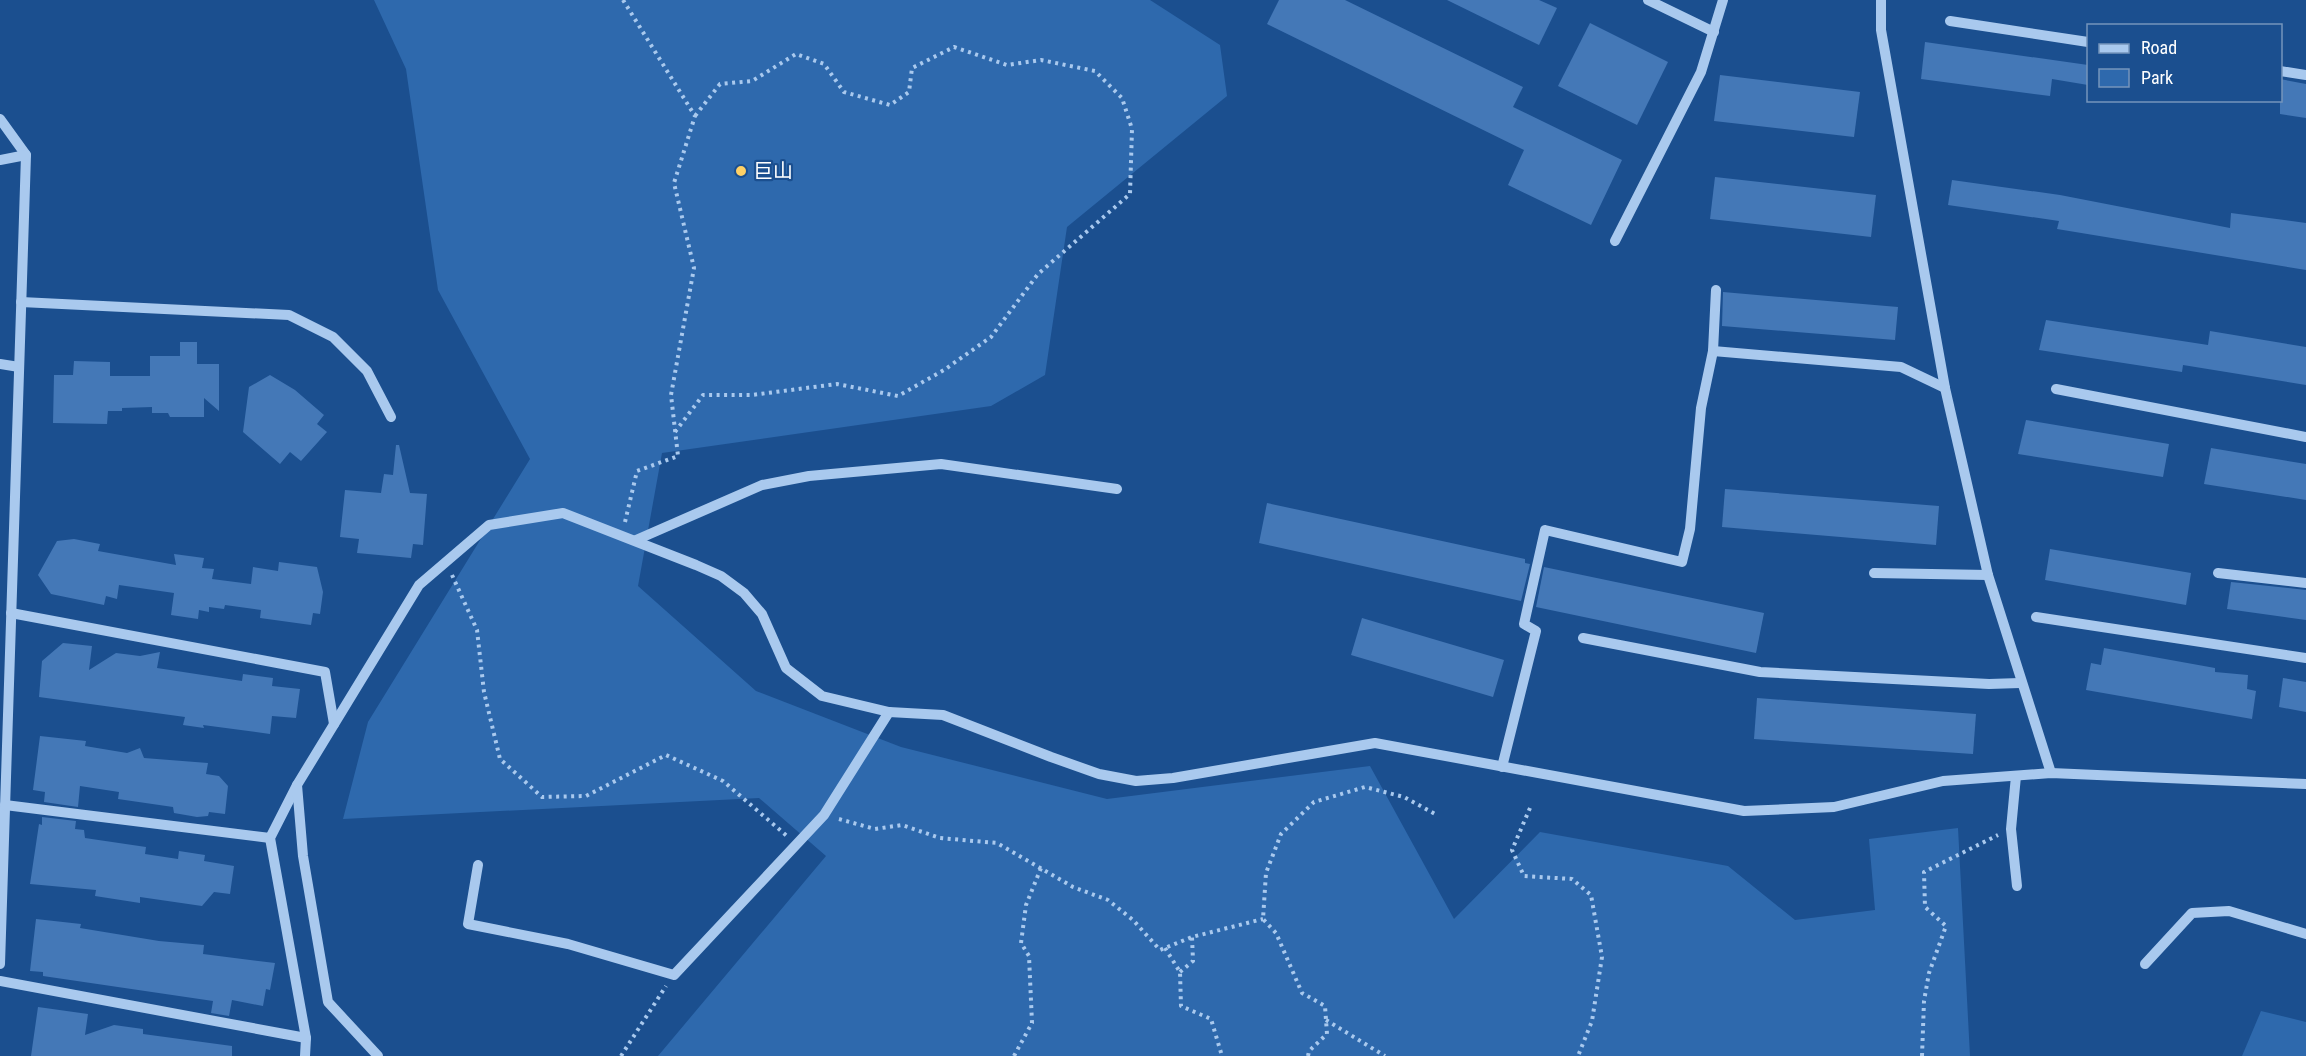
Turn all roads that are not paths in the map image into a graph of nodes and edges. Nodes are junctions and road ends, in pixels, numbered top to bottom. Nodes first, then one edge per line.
1 (1648, 0) edge
2 (1723, 0) edge
3 (1881, 0) edge
4 (1950, 21) dead end
5 (1714, 32) junction
6 (2087, 42) edge
7 (2282, 71) edge
8 (2306, 75) edge
9 (0, 119) edge
10 (26, 155) junction
11 (0, 160) edge
12 (1615, 241) dead end
13 (1716, 290) dead end
14 (21, 302) junction
15 (1713, 351) junction
16 (0, 364) edge
17 (19, 367) junction
18 (1945, 388) junction
19 (2056, 390) dead end
20 (391, 417) dead end
21 (2306, 437) edge
22 (1117, 489) dead end
23 (636, 540) junction
24 (1874, 573) dead end
25 (2217, 573) dead end
26 (1988, 574) junction
27 (2306, 583) edge
28 (11, 613) junction
29 (2036, 617) dead end
30 (1582, 638) dead end
31 (2306, 657) edge
32 (2020, 683) junction
33 (888, 712) junction
34 (334, 724) junction
35 (1502, 767) junction
36 (2051, 773) junction
37 (2016, 776) junction
38 (297, 784) junction
39 (2306, 784) edge
40 (5, 805) junction
41 (270, 838) junction
42 (478, 865) dead end
43 (2017, 886) dead end
44 (2306, 934) edge
45 (0, 964) edge
46 (2145, 964) dead end
47 (0, 981) edge
48 (306, 1038) junction
49 (305, 1056) edge
50 (378, 1056) edge

1 - 5 street
2 - 5 street
3 - 18 street
4 - 6 street
5 - 12 street
7 - 8 street
9 - 10 street
10 - 11 street
10 - 14 street
13 - 15 street
14 - 17 street
14 - 20 street
15 - 18 street
15 - 35 street
16 - 17 street
17 - 28 street
18 - 26 street
19 - 21 street
22 - 23 street
23 - 33 street
23 - 34 street
24 - 26 street
25 - 27 street
26 - 32 street
28 - 34 street
28 - 40 street
29 - 31 street
30 - 32 street
32 - 36 street
33 - 35 street
33 - 42 street
34 - 38 street
35 - 37 street
36 - 37 street
36 - 39 street
37 - 43 street
38 - 41 street
38 - 50 street
40 - 41 street
40 - 45 street
41 - 48 street
44 - 46 street
47 - 48 street
48 - 49 street

